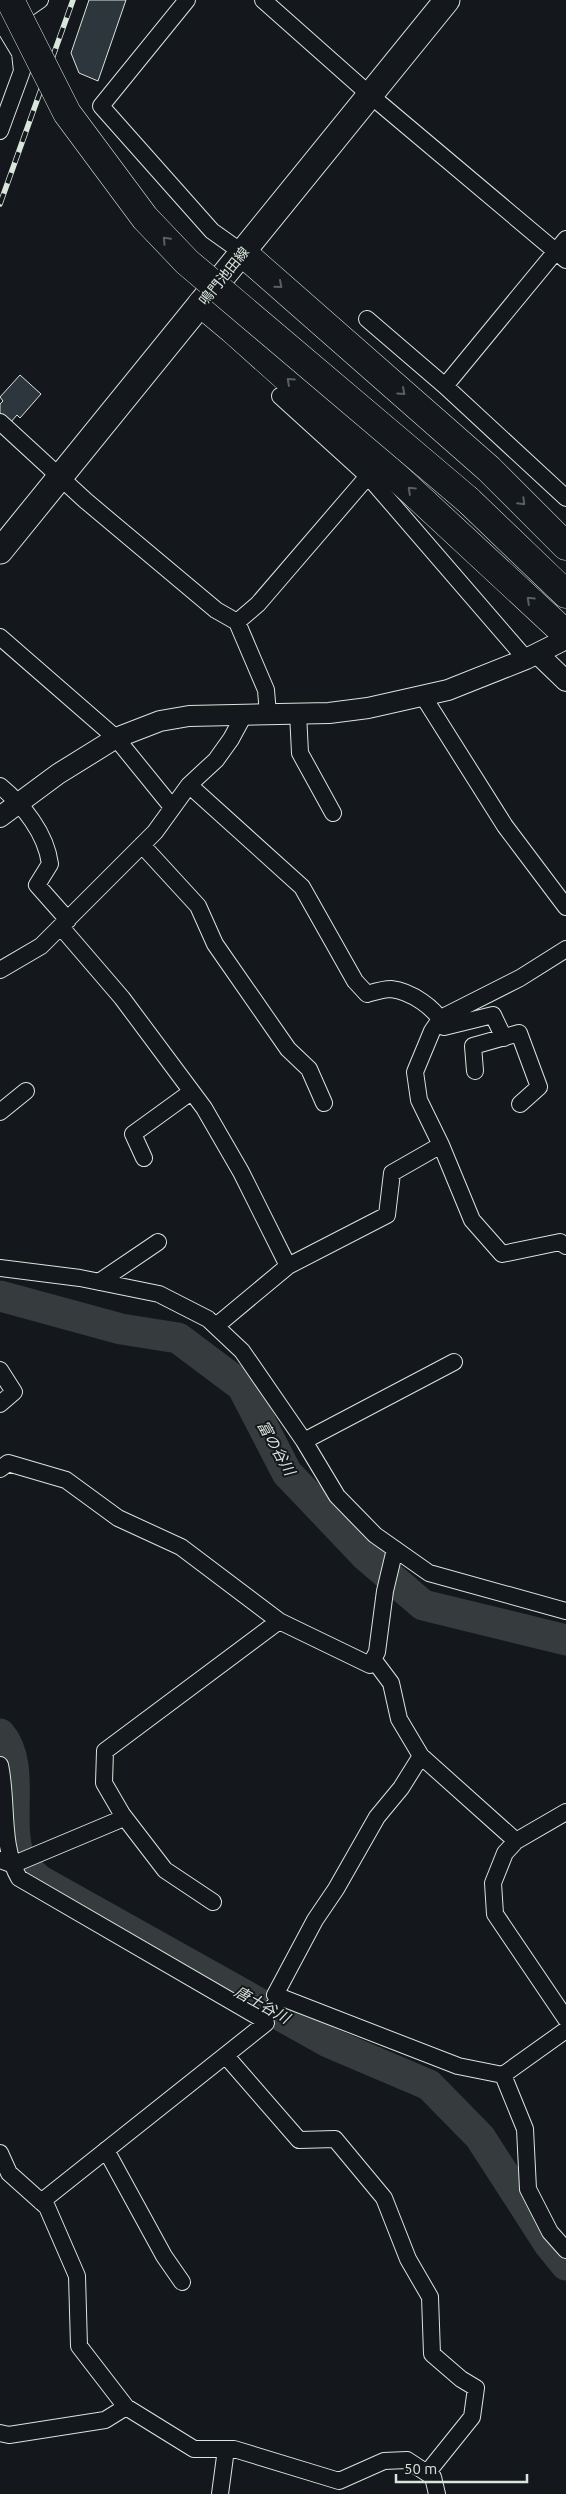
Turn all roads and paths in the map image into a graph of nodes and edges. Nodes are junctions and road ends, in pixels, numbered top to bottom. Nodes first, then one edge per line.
1 (10, 0) edge
2 (29, 0) edge
3 (40, 0) edge
4 (187, 0) edge
5 (263, 0) edge
6 (447, 0) edge
7 (0, 19) edge
8 (370, 96) junction
9 (0, 131) edge
10 (563, 250) edge
11 (243, 253) junction
12 (202, 304) junction
13 (367, 319) dead end
14 (445, 386) junction
15 (280, 396) dead end
16 (0, 422) edge
17 (368, 476) junction
18 (61, 477) junction
19 (473, 494) junction
20 (566, 498) edge
21 (566, 546) edge
22 (0, 551) edge
23 (566, 574) edge
24 (566, 594) edge
25 (237, 622) junction
26 (0, 637) edge
27 (563, 638) edge
28 (532, 656) junction
29 (566, 681) edge
30 (423, 696) junction
31 (298, 713) junction
32 (268, 714) junction
33 (244, 715) junction
34 (116, 738) junction
35 (189, 785) junction
36 (0, 786) edge
37 (21, 803) junction
38 (172, 807) junction
39 (332, 813) dead end
40 (0, 817) edge
41 (142, 845) junction
42 (566, 907) edge
43 (64, 923) junction
44 (566, 949) edge
45 (0, 970) edge
46 (441, 1018) junction
47 (504, 1038) junction
48 (476, 1071) dead end
49 (26, 1091) dead end
50 (191, 1092) junction
51 (324, 1103) dead end
52 (520, 1104) dead end
53 (0, 1112) edge
54 (441, 1145) junction
55 (144, 1158) dead end
56 (158, 1242) dead end
57 (566, 1246) edge
58 (288, 1266) junction
59 (0, 1268) edge
60 (99, 1282) junction
61 (216, 1326) junction
62 (454, 1362) dead end
63 (0, 1370) edge
64 (0, 1404) edge
65 (304, 1441) junction
66 (3, 1461) edge
67 (395, 1550) junction
68 (566, 1612) edge
69 (279, 1621) junction
70 (373, 1659) junction
71 (421, 1756) junction
72 (0, 1766) edge
73 (566, 1812) edge
74 (122, 1814) junction
75 (516, 1841) junction
76 (15, 1861) edge
77 (213, 1902) dead end
78 (272, 2008) junction
79 (566, 2019) edge
80 (566, 2030) edge
81 (226, 2056) junction
82 (503, 2075) junction
83 (106, 2150) junction
84 (0, 2152) edge
85 (5, 2176) edge
86 (41, 2202) junction
87 (566, 2250) edge
88 (182, 2282) dead end
89 (126, 2407) junction
90 (0, 2433) edge
91 (226, 2448) junction
92 (427, 2473) junction
93 (220, 2494) edge
94 (437, 2494) edge

19 -> 1 highway, bridge
2 - 19 highway
3 - 7 street
4 - 11 street
5 - 8 street
6 - 8 main road, 鳴門池田線
7 - 9 street
8 - 10 street
8 - 11 main road, 鳴門池田線
10 - 14 street
11 - 12 main road, 鳴門池田線
11 -> 21 highway
12 - 18 main road, 鳴門池田線
27 -> 12 highway
13 - 14 street
14 - 20 street
15 - 17 street
16 - 18 street
17 - 25 street
17 - 28 street
18 - 22 main road, 鳴門池田線
18 - 25 street
19 - 23 highway
19 - 24 highway
25 - 32 street
26 - 34 street
27 - 28 street
28 - 29 street
28 - 30 street
30 - 31 street
30 - 42 street
31 - 32 street
31 - 39 street
32 - 33 street
33 - 34 street
33 - 35 street
34 - 37 street
34 - 38 street
35 - 38 street
35 - 46 street
36 - 37 street
37 - 40 street
37 - 43 street
38 - 41 street
41 - 43 street
41 - 51 street
43 - 45 street
43 - 50 street
44 - 46 street
46 - 47 street
46 - 54 street
47 - 48 street
47 - 52 street
49 - 53 street
50 - 55 street
50 - 58 street
54 - 57 street
54 - 58 street
56 - 60 street
58 - 61 street
59 - 60 street
60 - 61 street
61 - 65 street
62 - 65 street
63 - 64 street
65 - 67 street
66 - 69 street
67 - 68 street
67 - 70 street
69 - 70 street
69 - 74 street
70 - 71 street
71 - 75 street
71 - 78 street
72 - 76 street
73 - 75 street
74 - 76 street
74 - 77 street
75 - 79 street
76 - 78 street
78 - 81 street
78 - 82 street
80 - 82 street
81 - 83 street
81 - 92 street
82 - 87 street
83 - 86 street
83 - 88 street
84 - 85 street
85 - 86 street
86 - 89 street
89 - 90 street
89 - 91 street
91 - 92 street
91 - 93 street
92 - 94 street

